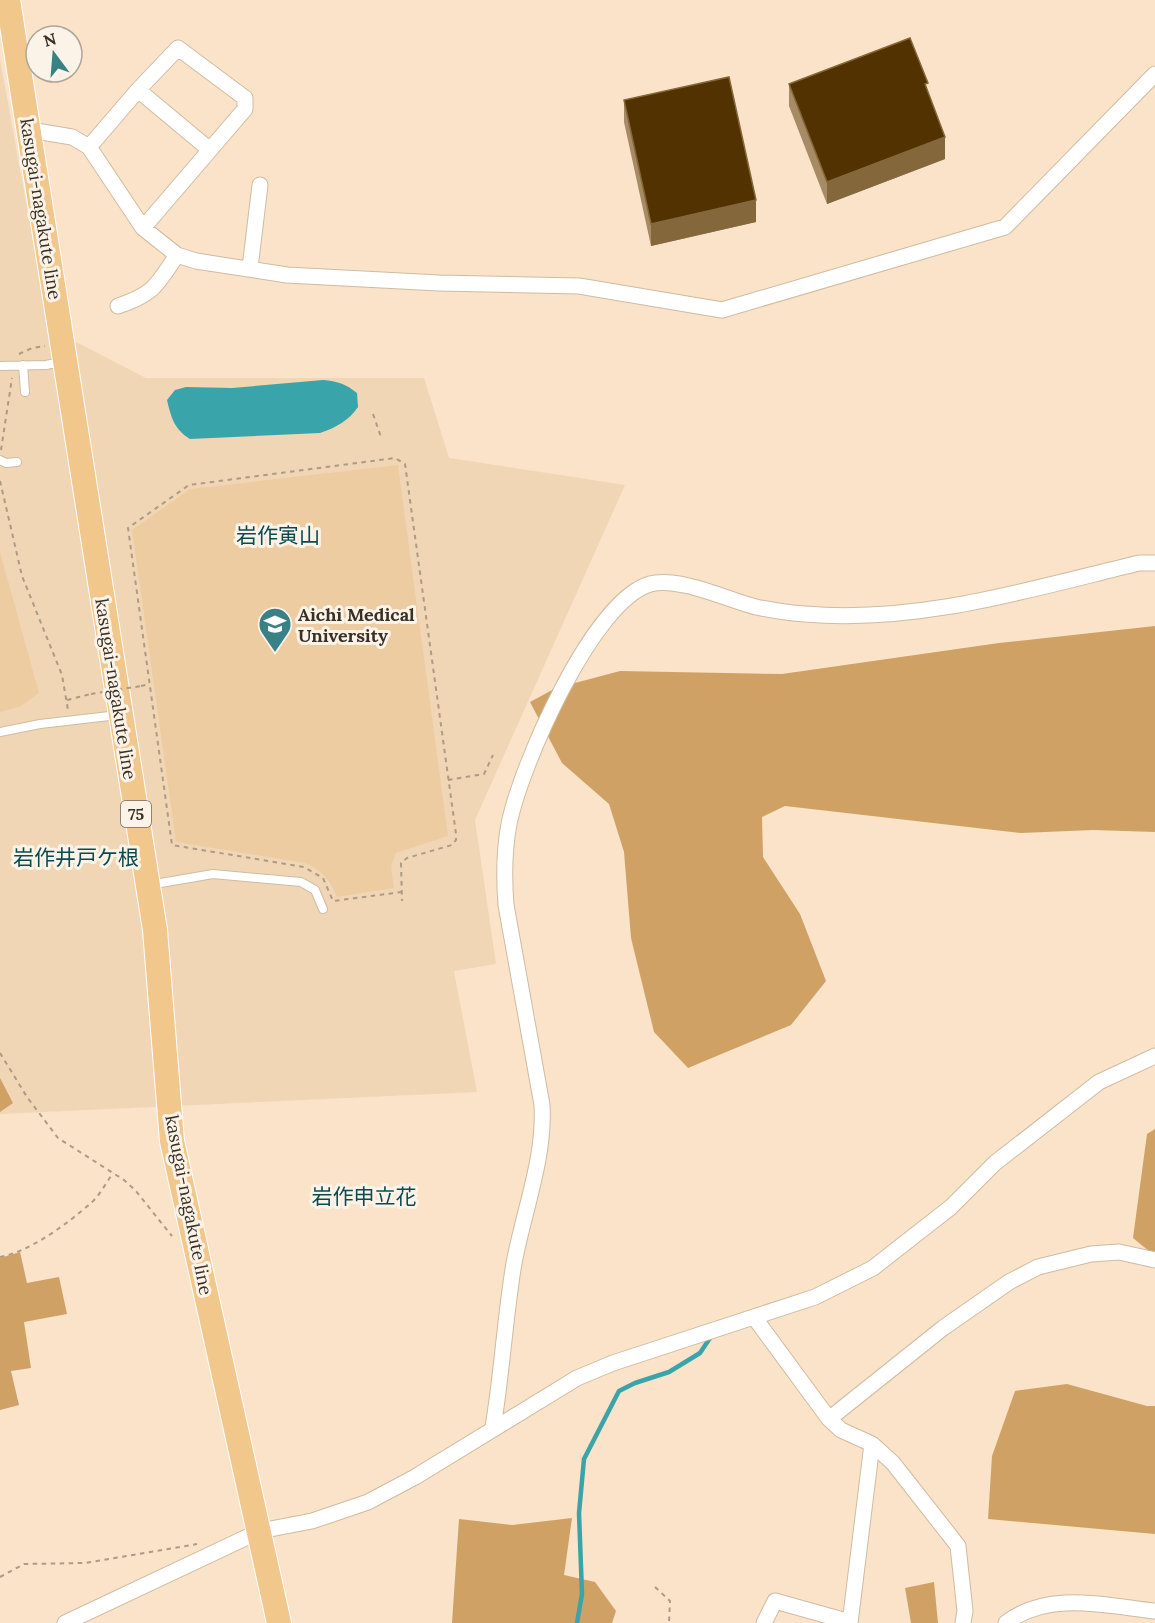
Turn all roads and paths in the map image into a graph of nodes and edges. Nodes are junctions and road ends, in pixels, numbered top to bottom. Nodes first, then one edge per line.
1 (8, 0) edge
2 (1155, 74) edge
3 (138, 90) junction
4 (30, 130) junction
5 (89, 147) junction
6 (210, 150) junction
7 (260, 185) dead end
8 (143, 228) junction
9 (177, 255) junction
10 (250, 268) junction
11 (118, 306) dead end
12 (65, 361) junction
13 (23, 365) junction
14 (0, 366) edge
15 (25, 392) dead end
16 (373, 414) dead end
17 (381, 437) dead end
18 (0, 459) edge
19 (17, 462) dead end
20 (0, 481) edge
21 (1155, 563) edge
22 (149, 684) junction
23 (67, 700) junction
24 (120, 715) junction
25 (69, 721) junction
26 (0, 732) edge
27 (493, 755) dead end
28 (448, 780) junction
29 (148, 885) junction
30 (402, 892) junction
31 (402, 901) dead end
32 (323, 909) dead end
33 (0, 1053) edge
34 (1155, 1056) edge
35 (113, 1173) junction
36 (195, 1251) junction
37 (0, 1257) edge
38 (1155, 1260) edge
39 (754, 1317) junction
40 (829, 1419) junction
41 (493, 1427) junction
42 (872, 1444) junction
43 (260, 1531) junction
44 (204, 1543) dead end
45 (0, 1577) edge
46 (655, 1587) dead end
47 (1155, 1611) edge
48 (850, 1622) edge
49 (65, 1623) edge
50 (279, 1623) edge
51 (669, 1623) edge
52 (764, 1623) edge
53 (963, 1623) edge
54 (1006, 1623) edge

1 - 4 main road, kasugai-nagakute line / 75
2 - 10 street
3 - 5 street
3 - 6 street
3 - 6 street
4 - 5 street
4 - 12 main road, kasugai-nagakute line / 75
5 - 8 street
6 - 8 street
7 - 10 street
8 - 9 street
9 - 10 street
9 - 11 street
12 - 13 lane
12 - 24 main road, kasugai-nagakute line / 75
13 - 14 lane
13 - 15 lane
16 - 17 path
18 - 19 lane
20 - 23 path
21 - 41 street
22 - 23 path, bridge
22 - 28 path
22 - 30 path
23 - 25 path
24 - 25 lane
24 - 29 main road, kasugai-nagakute line / 75
25 - 26 lane
27 - 28 path
28 - 30 path
29 - 32 lane
29 - 36 main road, kasugai-nagakute line / 75
30 - 31 path
33 - 35 path
34 - 39 street
35 - 36 path
35 - 37 path
36 - 43 main road, kasugai-nagakute line / 75
38 - 40 street
39 - 40 street
39 - 41 street
40 - 42 street
41 - 43 street
42 - 48 street
42 - 53 street
43 - 49 street
43 - 50 main road, kasugai-nagakute line / 75
44 - 45 path
46 - 51 path
47 - 54 street
48 - 52 street

